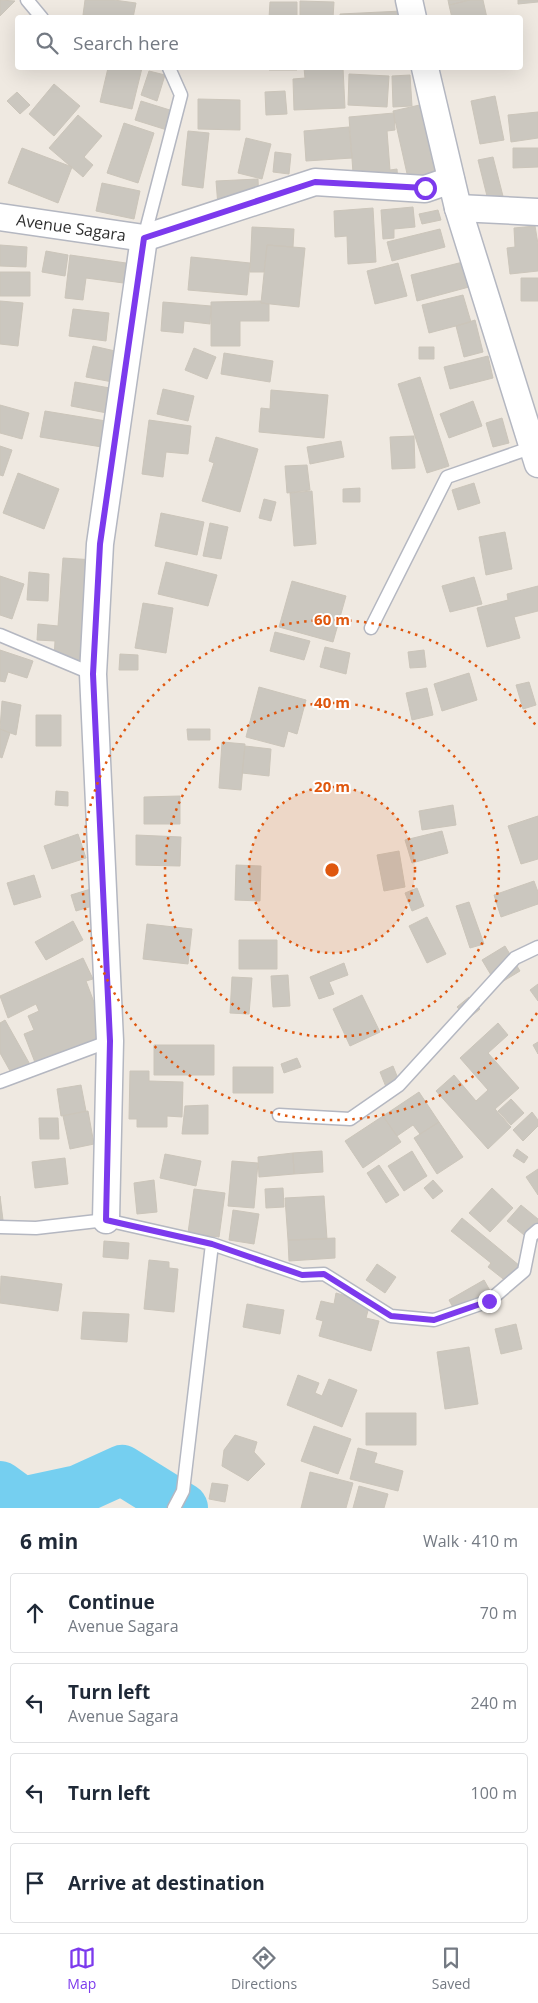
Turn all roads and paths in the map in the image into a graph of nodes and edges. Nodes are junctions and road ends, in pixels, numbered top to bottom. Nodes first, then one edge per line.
1 (28, 0) edge
2 (409, 0) edge
3 (40, 15) edge
4 (412, 15) edge
5 (170, 70) edge
6 (424, 70) edge
7 (451, 180) junction
8 (458, 208) junction
9 (538, 212) edge
10 (0, 217) edge
11 (144, 238) junction
12 (535, 455) edge
13 (371, 628) dead end
14 (0, 635) edge
15 (93, 674) junction
16 (538, 947) edge
17 (110, 1041) junction
18 (0, 1082) edge
19 (279, 1115) dead end
20 (106, 1220) junction
21 (0, 1227) edge
22 (538, 1230) edge
23 (212, 1244) junction
24 (174, 1508) edge

1 - 3 lane
2 - 4 street
5 - 11 lane
6 - 7 street
7 - 8 street
7 - 11 street, Avenue Sagara
8 - 9 street
8 - 12 street
10 - 11 street, Avenue Sagara
11 - 15 street, Avenue Sagara
12 - 13 lane
14 - 15 lane
15 - 17 street, Avenue Sagara
16 - 19 lane
17 - 18 lane
17 - 20 street, Avenue Sagara
20 - 21 lane
20 - 23 lane
22 - 23 lane
23 - 24 lane

